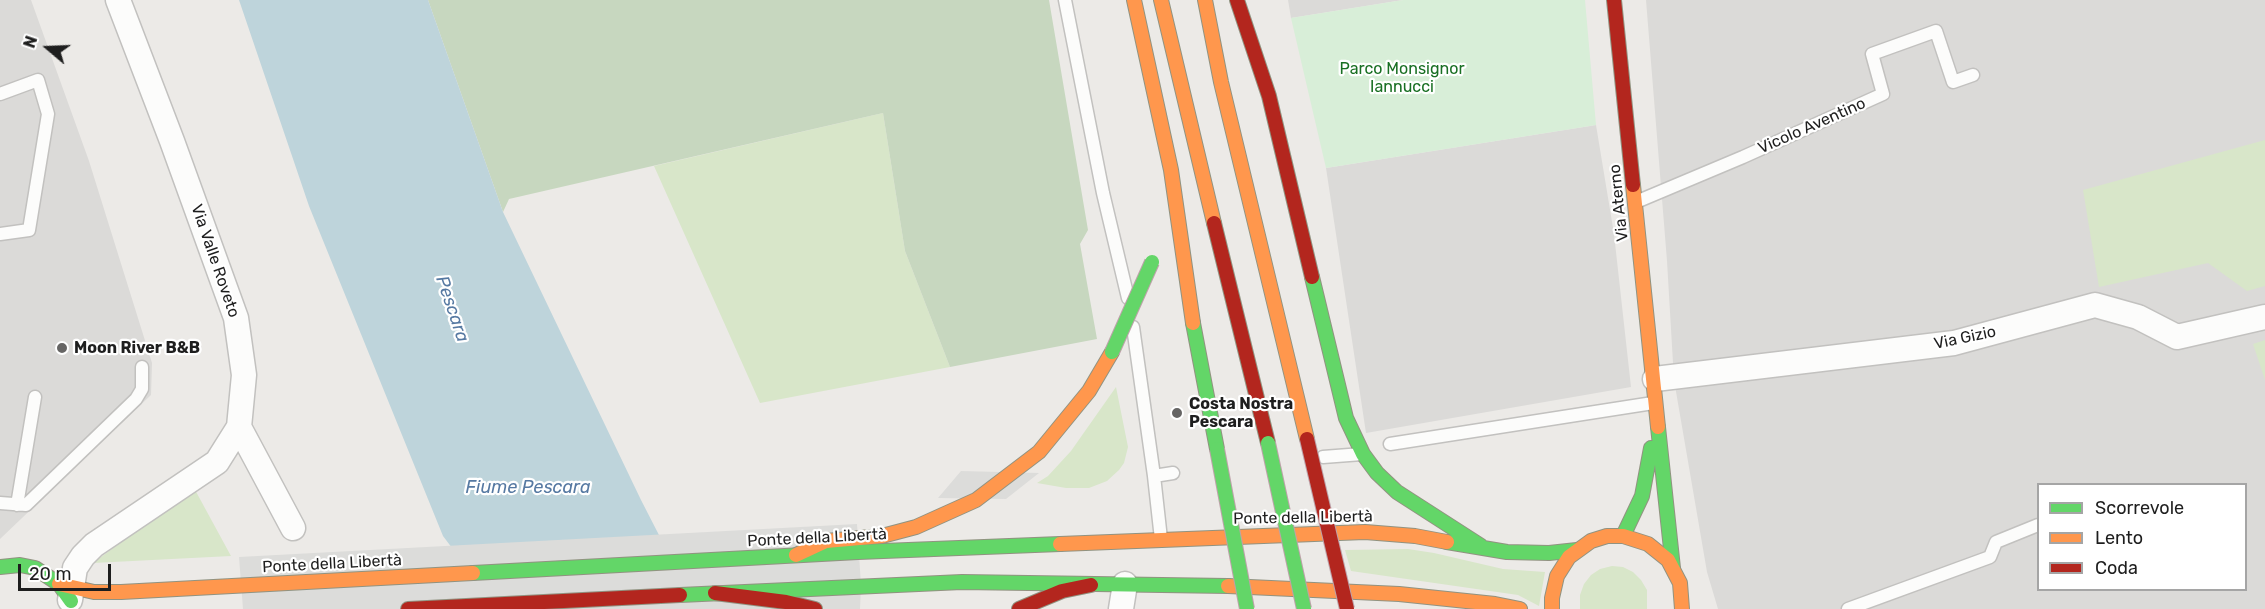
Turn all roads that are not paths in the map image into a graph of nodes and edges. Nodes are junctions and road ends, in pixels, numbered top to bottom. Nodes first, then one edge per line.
1 (118, 0) edge
2 (1065, 0) edge
3 (1134, 0) edge
4 (1161, 0) edge
5 (1205, 0) edge
6 (1238, 0) edge
7 (1614, 0) edge
8 (1973, 75) dead end
9 (0, 94) edge
10 (1171, 170) junction
11 (1635, 202) junction
12 (1163, 213) dead end
13 (0, 234) edge
14 (1157, 246) dead end
15 (2265, 317) edge
16 (142, 367) dead end
17 (1656, 391) junction
18 (35, 397) dead end
19 (239, 427) junction
20 (1390, 444) dead end
21 (1363, 454) junction
22 (1323, 457) dead end
23 (1173, 473) dead end
24 (1154, 476) junction
25 (0, 503) edge
26 (17, 505) junction
27 (2037, 525) edge
28 (293, 528) dead end
29 (1623, 536) junction
30 (1161, 539) junction
31 (858, 546) junction
32 (1481, 546) junction
33 (1577, 550) junction
34 (2, 563) edge
35 (1673, 568) junction
36 (1125, 584) junction
37 (1091, 585) junction
38 (715, 592) junction
39 (69, 595) edge
40 (408, 609) edge
41 (815, 609) edge
42 (1019, 609) edge
43 (1121, 609) edge
44 (1247, 609) edge
45 (1304, 609) edge
46 (1347, 609) edge
47 (1520, 609) edge
48 (1552, 609) edge
49 (1682, 609) edge
50 (1848, 609) edge

1 - 19 street, Via Valle Roveto
2 - 24 lane
3 - 10 main road
4 - 45 main road, bridge
5 - 46 main road, bridge
6 - 21 main road
7 - 11 main road, Via Aterno
8 - 11 lane, Vicolo Aventino
9 - 13 lane
10 - 12 main road
10 - 44 main road, bridge
11 - 17 main road, Via Aterno
14 - 31 main road, bridge
15 - 17 street, Via Gizio
16 - 26 lane
17 - 20 lane
17 - 29 main road, Via Aterno
17 - 35 main road, Via Aterno
18 - 26 lane
19 - 28 street
19 - 39 street, Via Valle Roveto
21 - 22 lane
21 - 32 main road
23 - 24 lane
24 - 30 lane
25 - 26 lane
27 - 50 lane
29 - 33 main road
29 - 35 main road
30 - 31 main road, Ponte della Libertà
30 - 32 main road, Ponte della Libertà
31 - 39 main road, Ponte della Libertà
32 - 33 main road, Ponte della Libertà
33 - 48 main road
34 - 39 main road
35 - 49 main road
36 - 37 main road
36 - 43 street
36 - 47 main road
37 - 38 main road
37 - 42 main road
38 - 40 main road
38 - 41 main road

